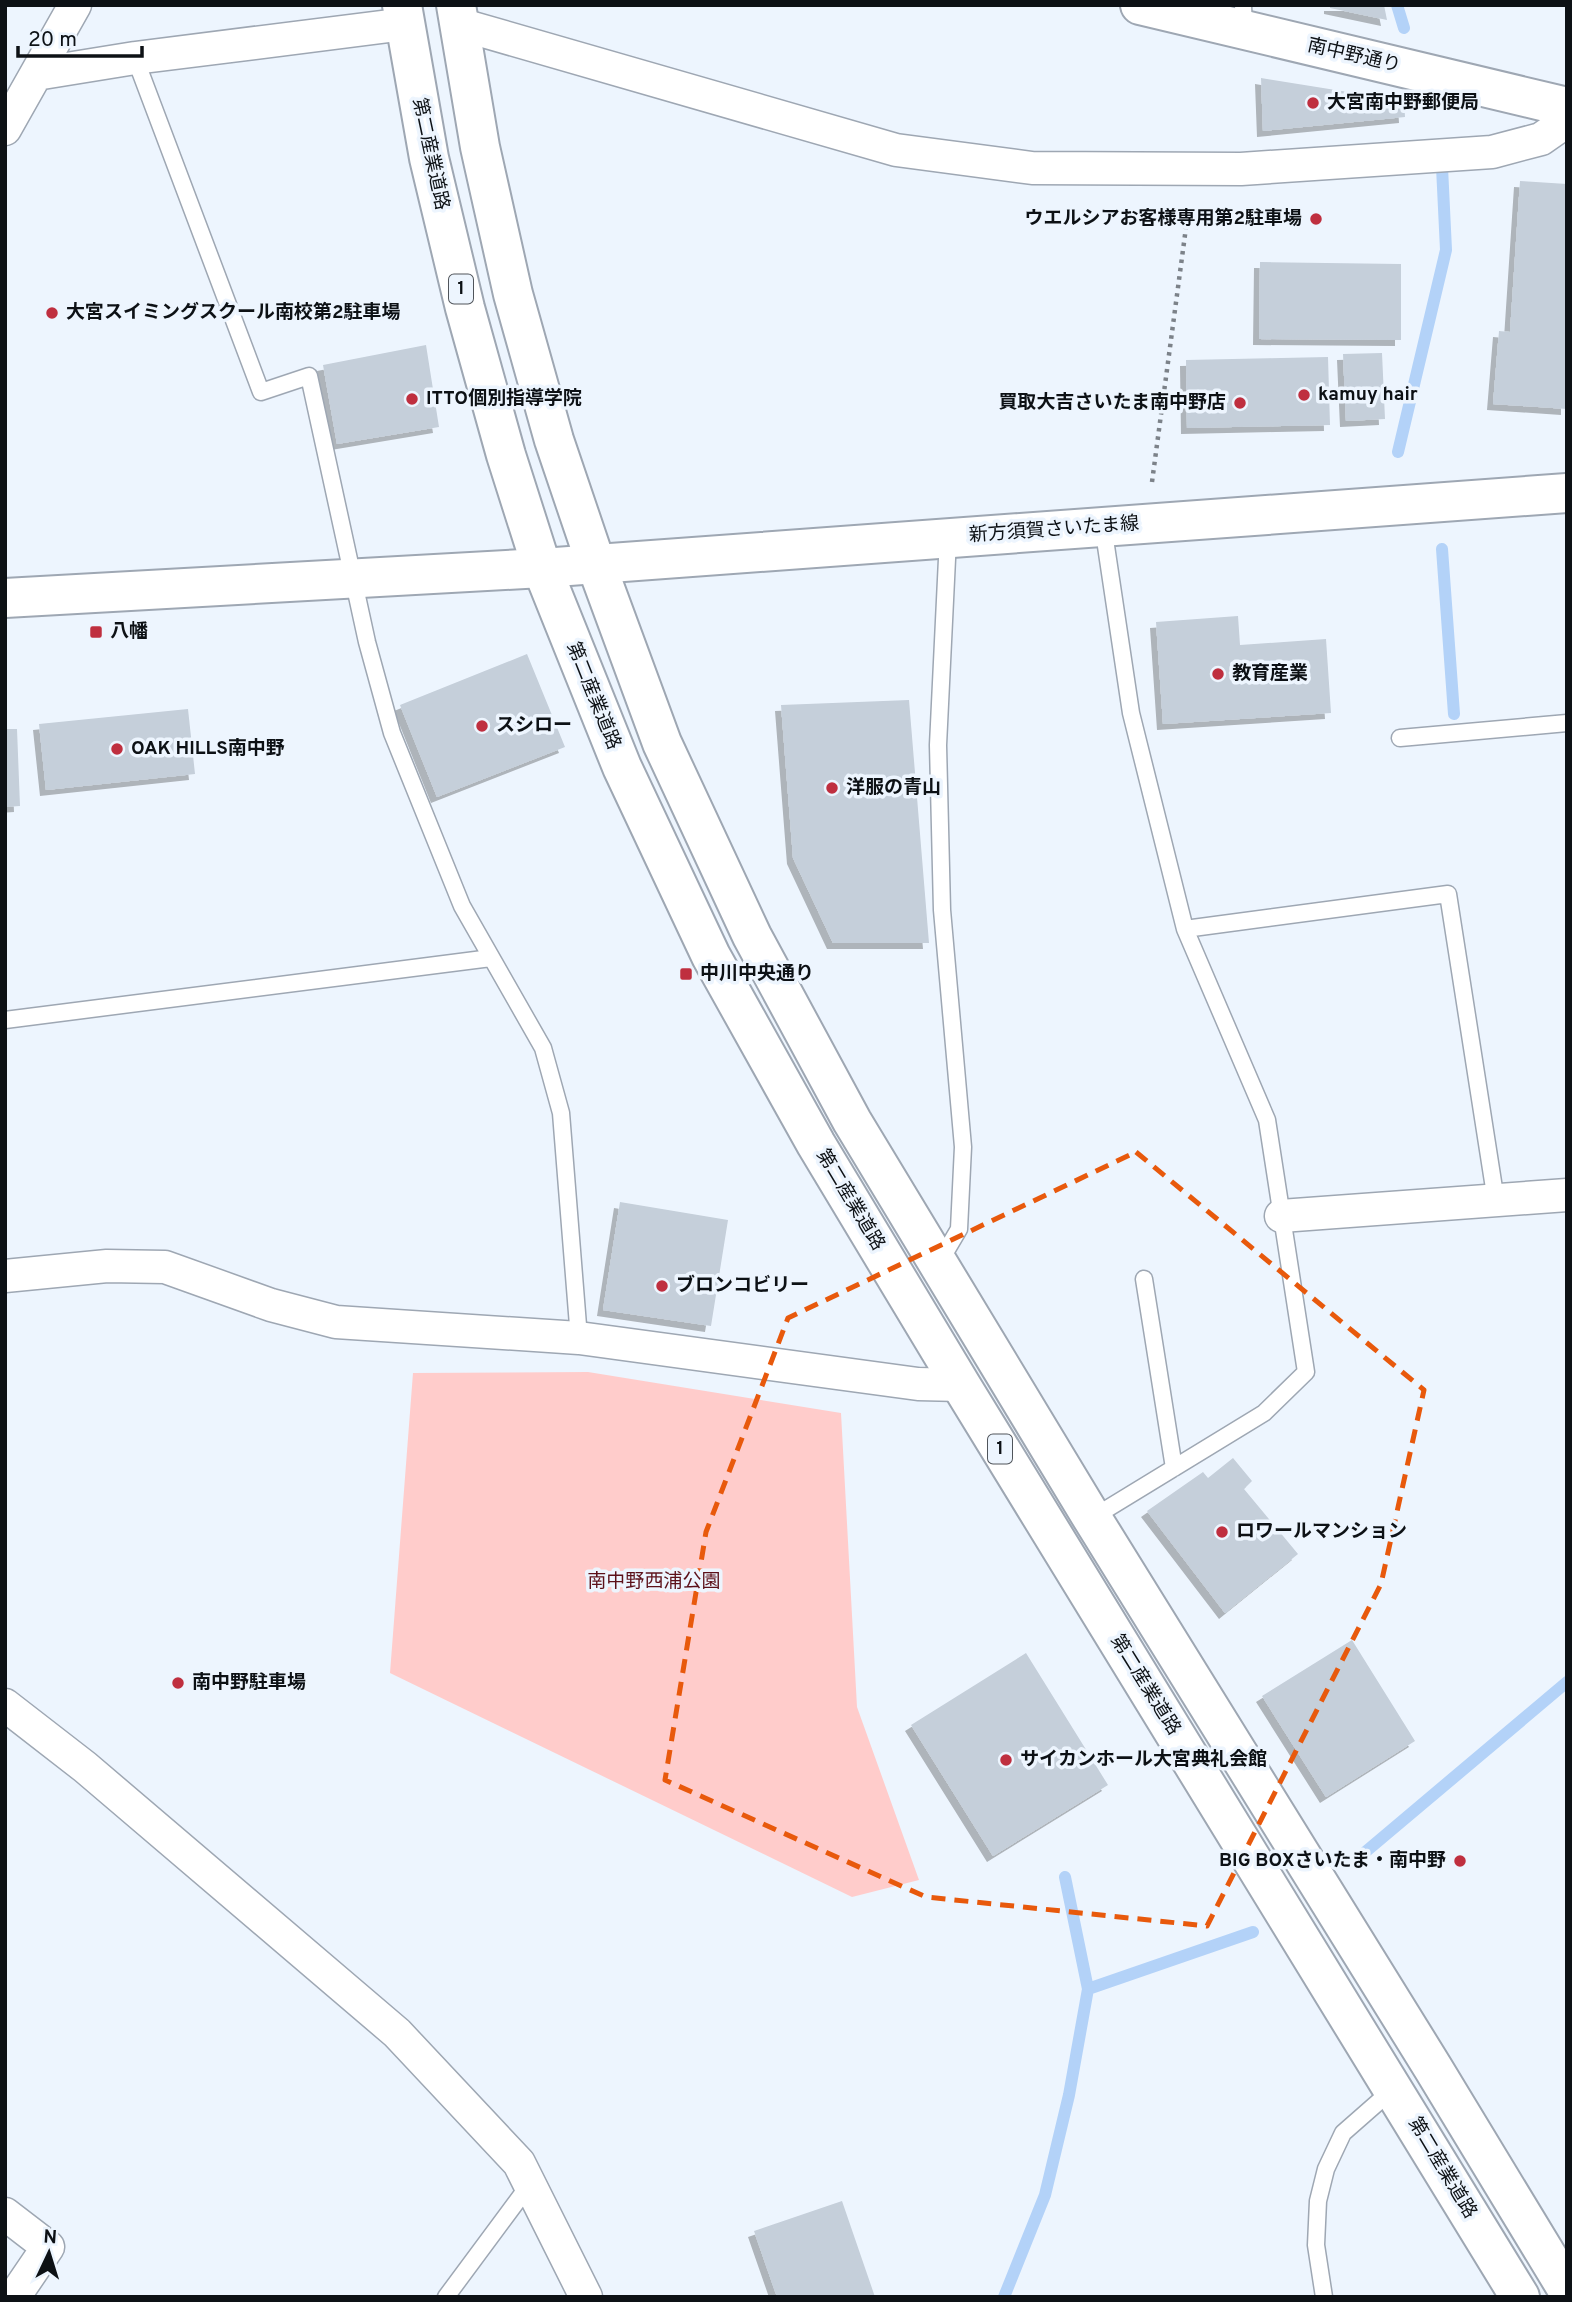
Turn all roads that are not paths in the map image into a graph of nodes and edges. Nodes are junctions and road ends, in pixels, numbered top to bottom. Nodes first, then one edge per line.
1 (75, 5) edge
2 (1140, 5) edge
3 (458, 14) edge
4 (403, 15) edge
5 (1243, 18) edge
6 (135, 58) junction
7 (22, 80) edge
8 (1567, 107) edge
9 (1567, 121) edge
10 (5, 130) edge
11 (1567, 493) edge
12 (1103, 527) junction
13 (948, 538) junction
14 (596, 564) junction
15 (542, 568) junction
16 (355, 579) junction
17 (5, 598) edge
18 (1567, 723) edge
19 (1400, 737) dead end
20 (1185, 929) junction
21 (491, 958) junction
22 (5, 1020) edge
23 (1567, 1195) edge
24 (1496, 1201) junction
25 (1281, 1216) junction
26 (939, 1264) junction
27 (5, 1276) edge
28 (1144, 1279) dead end
29 (579, 1338) junction
30 (961, 1385) junction
31 (1174, 1468) junction
32 (1092, 1518) junction
33 (5, 1705) edge
34 (1394, 2088) junction
35 (529, 2185) junction
36 (5, 2214) edge
37 (1567, 2289) edge
38 (14, 2297) edge
39 (446, 2297) edge
40 (586, 2297) edge
41 (1324, 2297) edge
42 (1520, 2297) edge

1 - 7 street
2 - 5 main road, 南中野通り
3 - 9 street
3 - 14 main road, 1
4 - 6 street
4 - 15 main road, 第二産業道路 / 1
5 - 8 main road, 南中野通り
6 - 7 street
6 - 16 lane
7 - 10 street
11 - 12 main road, 新方須賀さいたま線
12 - 13 main road, 新方須賀さいたま線
12 - 20 lane
13 - 14 main road, 新方須賀さいたま線
13 - 26 lane
14 - 15 main road, 新方須賀さいたま線
14 - 26 main road, 1
15 - 16 main road, 新方須賀さいたま線
15 - 30 main road, 第二産業道路 / 1
16 - 17 main road, 新方須賀さいたま線
16 - 21 lane
18 - 19 lane
20 - 24 lane
20 - 25 lane
21 - 22 lane
21 - 29 lane
23 - 24 street
24 - 25 street
25 - 31 lane
26 - 32 main road, 1
27 - 29 street
28 - 31 lane
29 - 30 street
30 - 34 main road, 第二産業道路 / 1
31 - 32 lane
32 - 37 main road, 1
33 - 35 street
34 - 41 lane
34 - 42 main road, 第二産業道路 / 1
35 - 39 lane
35 - 40 street
36 - 38 street

